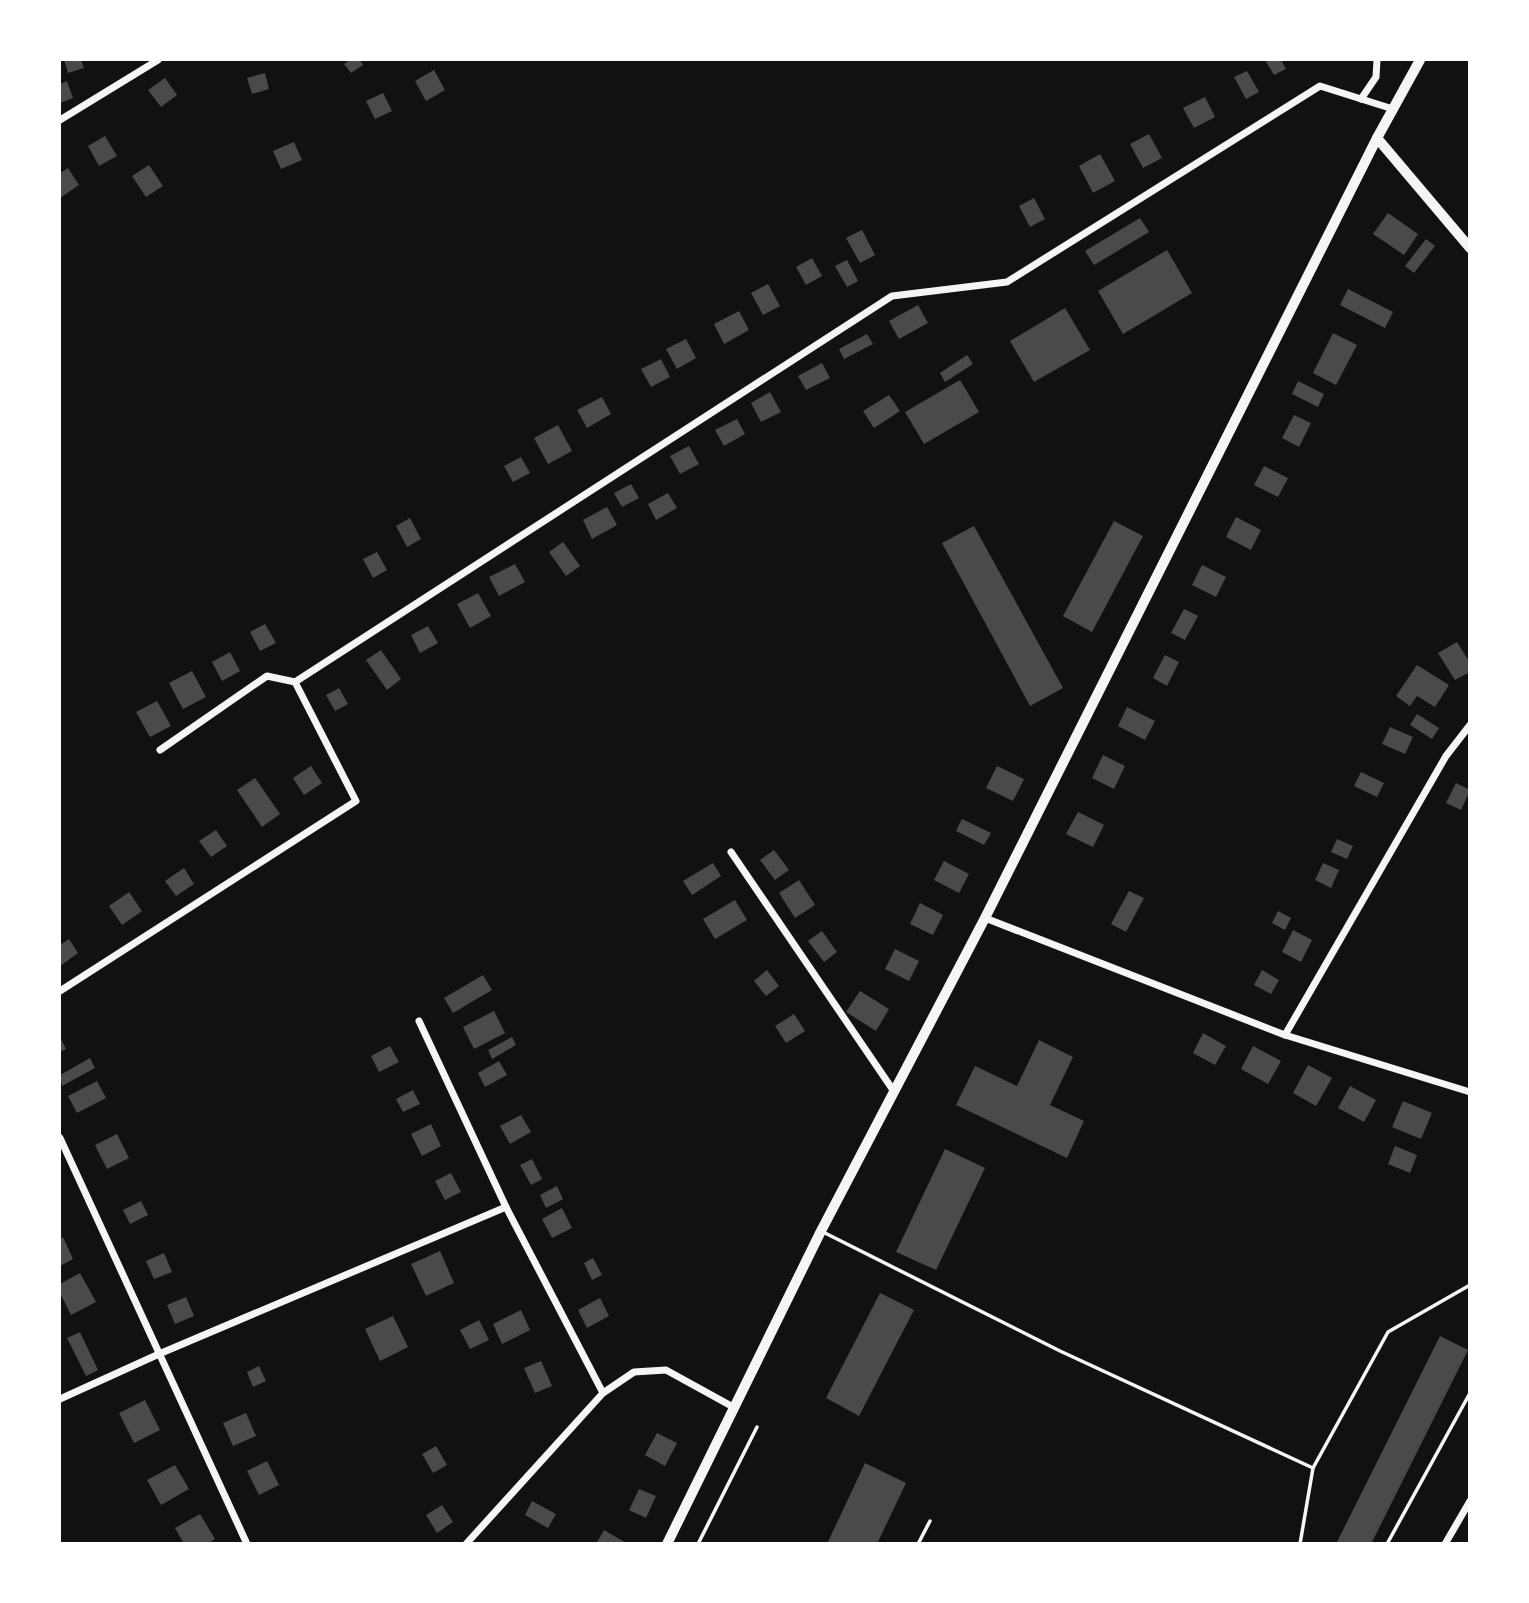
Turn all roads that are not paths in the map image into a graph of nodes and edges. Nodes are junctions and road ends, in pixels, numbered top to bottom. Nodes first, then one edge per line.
1 (158, 60) edge
2 (1377, 60) edge
3 (1420, 60) edge
4 (1361, 99) junction
5 (1393, 109) junction
6 (60, 120) edge
7 (1377, 138) junction
8 (1469, 248) edge
9 (295, 682) junction
10 (1469, 725) edge
11 (160, 750) dead end
12 (731, 852) dead end
13 (985, 918) junction
14 (60, 991) edge
15 (418, 1021) dead end
16 (1285, 1035) junction
17 (893, 1090) junction
18 (1469, 1092) edge
19 (60, 1138) edge
20 (506, 1207) junction
21 (821, 1231) junction
22 (1469, 1286) edge
23 (159, 1354) junction
24 (603, 1393) junction
25 (1469, 1393) edge
26 (60, 1399) edge
27 (734, 1408) junction
28 (1313, 1468) junction
29 (1469, 1501) edge
30 (930, 1521) dead end
31 (247, 1544) edge
32 (466, 1544) edge
33 (667, 1544) edge
34 (918, 1544) edge
35 (1300, 1544) edge
36 (1387, 1544) edge
37 (1445, 1544) edge

1 - 6 street
2 - 4 street
3 - 5 street
4 - 5 street
4 - 9 street
5 - 7 street
7 - 8 street
7 - 13 street
9 - 11 street
9 - 14 street
10 - 16 street
12 - 17 street
13 - 16 street
13 - 17 street
15 - 20 street
16 - 18 street
17 - 21 street
19 - 23 street
20 - 23 street
20 - 24 street
21 - 27 street
21 - 28 lane
22 - 28 lane
23 - 26 street
23 - 31 street
24 - 27 street
24 - 32 street
25 - 36 lane
27 - 33 street
28 - 35 lane
29 - 37 street
30 - 34 lane

